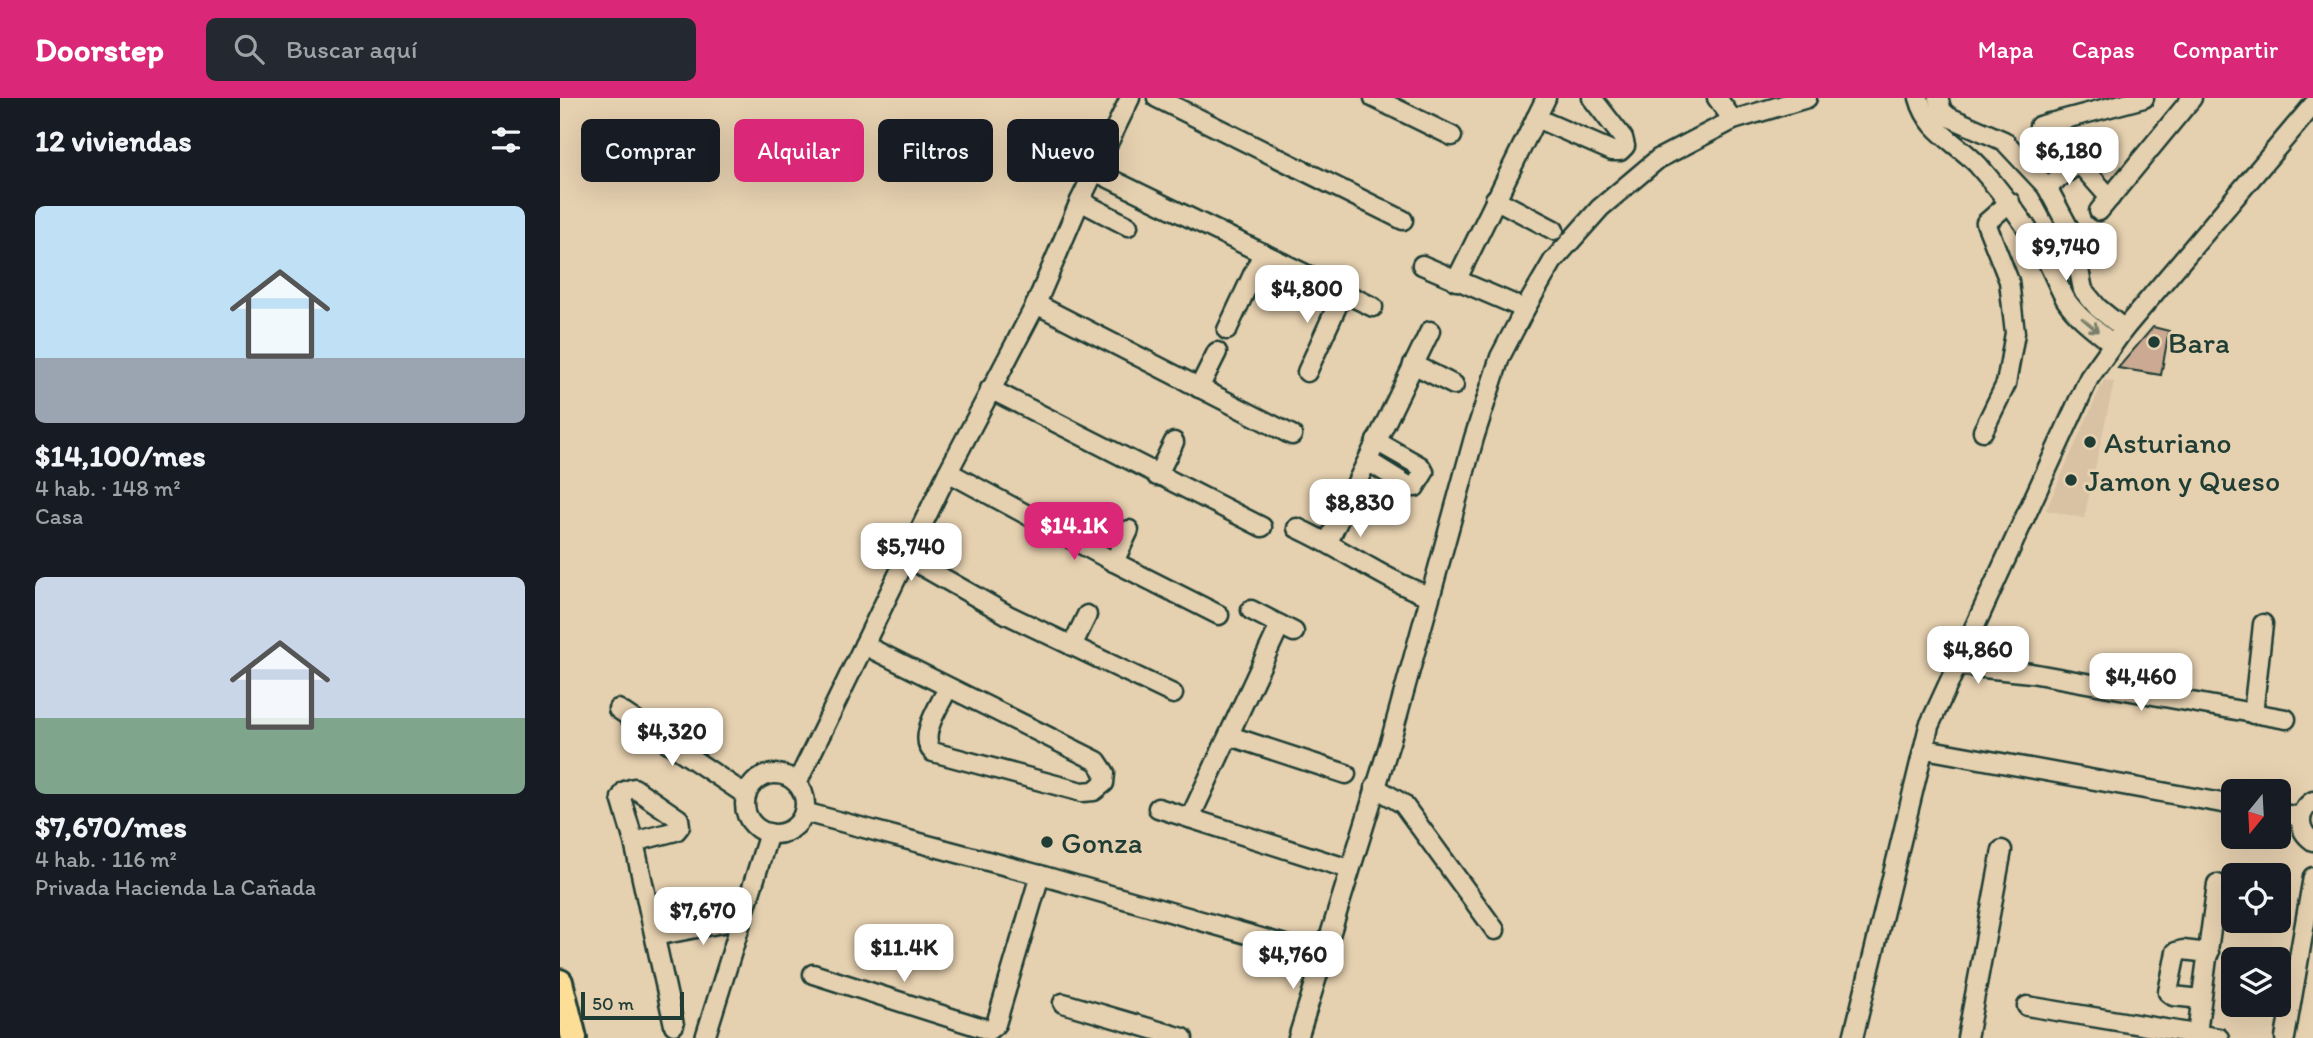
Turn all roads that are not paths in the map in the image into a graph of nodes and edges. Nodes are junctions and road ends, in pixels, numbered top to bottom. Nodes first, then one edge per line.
1 (1129, 98) edge
2 (1157, 98) edge
3 (1374, 98) edge
4 (1546, 98) edge
5 (1592, 98) edge
6 (1717, 98) edge
7 (1807, 98) edge
8 (1919, 98) edge
9 (1938, 98) edge
10 (2144, 98) edge
11 (2192, 98) edge
12 (2313, 105) edge
13 (1536, 118) junction
14 (1119, 119) edge
15 (1733, 120) junction
16 (1989, 133) junction
17 (1452, 136) dead end
18 (1971, 158) junction
19 (2079, 163) junction
20 (1089, 182) edge
21 (1117, 182) edge
22 (2047, 187) junction
23 (1496, 199) junction
24 (1080, 201) junction
25 (2010, 202) junction
26 (1403, 220) dead end
27 (1128, 226) dead end
28 (1554, 230) dead end
29 (2074, 250) junction
30 (1263, 253) junction
31 (2046, 260) junction
32 (1422, 265) dead end
33 (1456, 281) junction
34 (1343, 293) junction
35 (1036, 304) junction
36 (1373, 307) dead end
37 (1525, 309) junction
38 (2124, 329) junction
39 (1227, 330) dead end
40 (1430, 331) dead end
41 (2113, 344) junction
42 (1217, 352) dead end
43 (1413, 363) junction
44 (1307, 372) dead end
45 (1454, 385) dead end
46 (1199, 388) junction
47 (990, 389) junction
48 (1983, 431) dead end
49 (1292, 435) dead end
50 (1174, 442) dead end
51 (1376, 442) junction
52 (1368, 461) junction
53 (948, 472) junction
54 (1157, 476) junction
55 (1262, 527) dead end
56 (1297, 528) dead end
57 (1129, 530) dead end
58 (1328, 542) junction
59 (906, 557) junction
60 (1114, 562) junction
61 (1429, 596) junction
62 (1251, 610) dead end
63 (1087, 614) dead end
64 (1219, 615) dead end
65 (2263, 624) dead end
66 (864, 645) junction
67 (1072, 646) junction
68 (1956, 665) junction
69 (948, 688) junction
70 (1173, 694) dead end
71 (618, 709) dead end
72 (2253, 714) junction
73 (2286, 719) dead end
74 (1230, 736) junction
75 (1925, 749) junction
76 (1346, 774) dead end
77 (797, 783) junction
78 (1375, 787) junction
79 (746, 795) junction
80 (2313, 802) edge
81 (2221, 803) edge
82 (1158, 808) dead end
83 (804, 812) junction
84 (2291, 815) edge
85 (2301, 817) junction
86 (1191, 818) junction
87 (769, 833) junction
88 (2313, 841) edge
89 (635, 842) dead end
90 (2002, 850) dead end
91 (1349, 869) junction
92 (1040, 875) junction
93 (2313, 877) edge
94 (2217, 884) dead end
95 (743, 919) junction
96 (1495, 930) dead end
97 (655, 936) junction
98 (2209, 953) junction
99 (1324, 956) junction
100 (813, 975) dead end
101 (560, 982) edge
102 (2201, 999) junction
103 (1063, 1003) dead end
104 (2027, 1006) dead end
105 (674, 1025) dead end
106 (2197, 1033) junction
107 (574, 1038) edge
108 (705, 1038) edge
109 (1183, 1038) edge
110 (1298, 1038) edge
111 (1853, 1038) edge
112 (1967, 1038) edge
113 (2219, 1038) edge
114 (2285, 1038) edge

1 - 14 street
2 - 26 street
3 - 17 street
4 - 13 street
5 - 13 street
6 - 15 street
7 - 15 street
8 - 18 street
9 - 16 street
10 - 19 street
11 - 19 street
12 - 38 street
13 - 23 street
15 - 37 street
16 - 18 street
16 - 22 street
18 - 25 street
19 - 22 street
20 - 24 street
21 - 30 street
22 - 29 street
23 - 28 street
23 - 33 street
24 - 27 street
24 - 35 street
25 - 31 street
25 - 48 street
29 - 31 street
29 - 38 street
30 - 34 street
30 - 39 street
31 -> 41 street
32 - 33 street
33 - 37 street
34 - 36 street
34 - 44 street
35 - 46 street
35 - 47 street
37 - 61 street
38 - 41 street
40 - 43 street
41 - 68 street
42 - 46 street
43 - 45 street
43 - 51 street
46 - 49 street
47 - 53 street
47 - 54 street
50 - 54 street
51 - 52 street
51 - 52 street
52 - 58 street
53 - 59 street
53 - 60 street
54 - 55 street
56 - 58 street
57 - 60 street
58 - 61 street
59 - 66 street
59 - 67 street
60 - 64 street
61 - 78 street
62 - 74 street
63 - 67 street
65 - 72 street
66 - 69 street
66 - 77 street
67 - 70 street
68 - 72 street
68 - 75 street
69 - 69 street
71 - 79 street
72 - 73 street
74 - 76 street
74 - 86 street
75 - 81 street
75 - 111 street
77 - 79 street
77 - 83 street
78 - 91 street
78 - 96 street
79 - 87 street
80 - 85 street
82 - 86 street
83 - 87 street
83 - 92 street
84 - 85 street
85 - 88 street
86 - 91 street
87 - 95 street
89 - 97 street
90 - 112 street
91 - 99 street
92 - 99 street
92 - 100 street
93 - 114 street
94 - 98 street
95 - 97 street
95 - 108 street
97 - 105 street
98 - 102 street
98 - 102 street
99 - 110 street
101 - 107 highway
102 - 106 street
103 - 109 street
104 - 106 street
106 - 113 street

